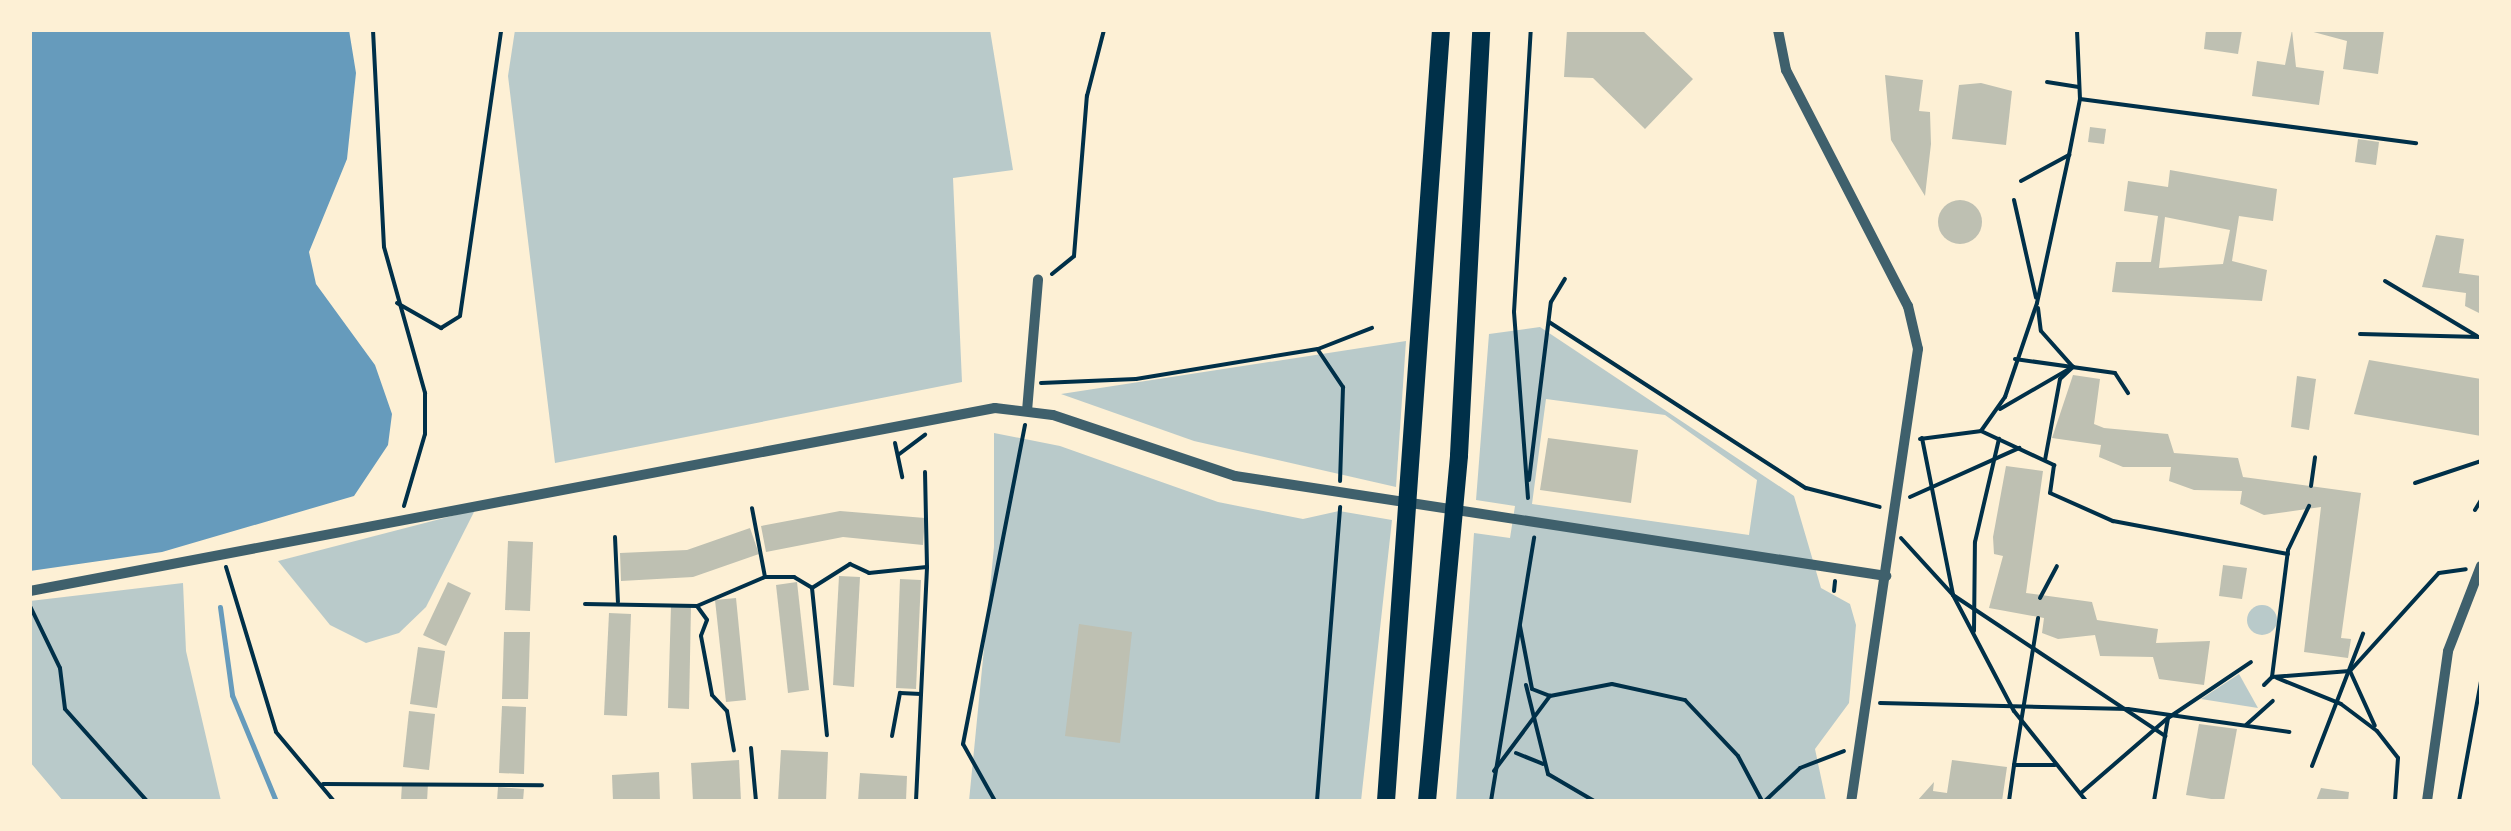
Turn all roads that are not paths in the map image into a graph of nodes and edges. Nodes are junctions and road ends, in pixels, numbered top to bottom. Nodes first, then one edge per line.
1 (1441, 30) edge
2 (1482, 30) edge
3 (1778, 30) edge
4 (1038, 279) road end
5 (1027, 410) junction
6 (2479, 569) edge
7 (1886, 576) junction
8 (30, 590) edge
9 (1386, 801) edge
10 (1427, 801) edge
11 (1852, 801) edge
12 (2427, 801) edge

1 - 9 highway
2 - 10 highway
3 - 7 street
4 - 5 street
5 - 7 street
5 - 8 street
6 - 12 street
7 - 11 street

